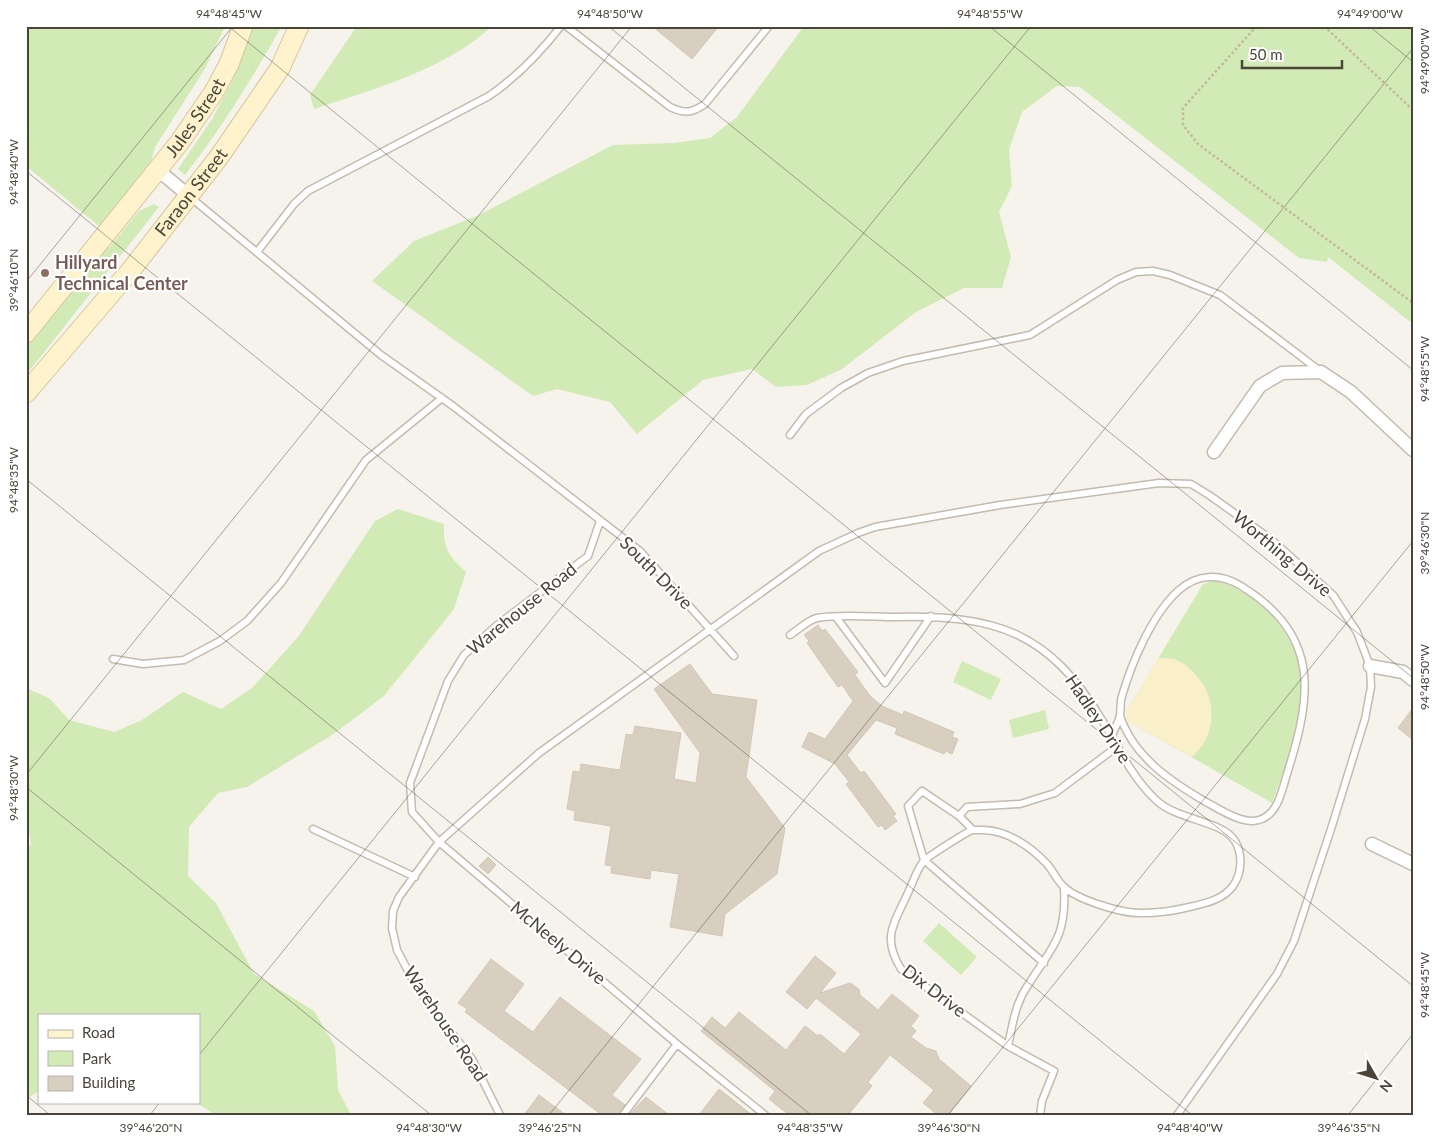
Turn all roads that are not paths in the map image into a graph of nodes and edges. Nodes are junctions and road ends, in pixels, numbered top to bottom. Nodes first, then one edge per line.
1 (244, 26) edge
2 (299, 26) edge
3 (561, 26) edge
4 (566, 26) edge
5 (769, 26) edge
6 (158, 170) junction
7 (189, 196) junction
8 (257, 252) junction
9 (26, 333) edge
10 (1320, 372) junction
11 (26, 393) edge
12 (442, 398) junction
13 (790, 435) dead end
14 (1413, 450) edge
15 (1214, 452) dead end
16 (600, 521) junction
17 (931, 616) junction
18 (836, 618) junction
19 (709, 629) junction
20 (790, 635) dead end
21 (734, 656) dead end
22 (113, 659) dead end
23 (1370, 666) junction
24 (1413, 680) edge
25 (1120, 716) junction
26 (1112, 736) junction
27 (1118, 746) junction
28 (959, 816) junction
29 (313, 830) dead end
30 (973, 830) junction
31 (439, 842) junction
32 (1372, 844) dead end
33 (924, 860) junction
34 (1413, 864) edge
35 (415, 877) junction
36 (1064, 887) junction
37 (1044, 963) junction
38 (677, 1044) junction
39 (1008, 1046) junction
40 (500, 1115) edge
41 (623, 1115) edge
42 (765, 1115) edge
43 (1040, 1115) edge
44 (1177, 1115) edge

1 - 6 main road, Jules Street
2 - 7 main road, Faraon Street
3 - 8 lane
4 - 5 lane
6 - 7 street, Jules Street
6 - 9 main road
7 - 8 lane, South Drive
7 - 11 main road, Faraon Street
8 - 12 lane, South Drive
10 - 13 lane
10 - 14 street
10 - 15 street
12 - 16 lane, South Drive
12 - 22 lane
16 - 19 lane, South Drive
16 - 31 lane, Warehouse Road
17 - 18 lane, Hadley Drive
17 - 18 lane
17 - 26 lane, Hadley Drive
18 - 20 lane, Hadley Drive
19 - 21 lane, South Drive
19 - 23 lane, Worthing Drive
19 - 31 lane
23 - 24 street
23 - 44 lane
25 - 25 lane
25 - 26 lane
26 - 27 lane, Hadley Drive
27 - 28 lane
27 - 36 lane, Hadley Drive
28 - 30 lane
28 - 33 lane
29 - 35 lane
30 - 33 lane
30 - 36 lane
31 - 35 lane, Warehouse Road
31 - 38 lane, McNeely Drive
32 - 34 street
33 - 37 lane
33 - 39 lane, Dix Drive
35 - 40 lane, Warehouse Road
36 - 37 lane
37 - 39 lane
38 - 41 lane
38 - 42 lane, McNeely Drive
39 - 43 lane, Dix Drive

